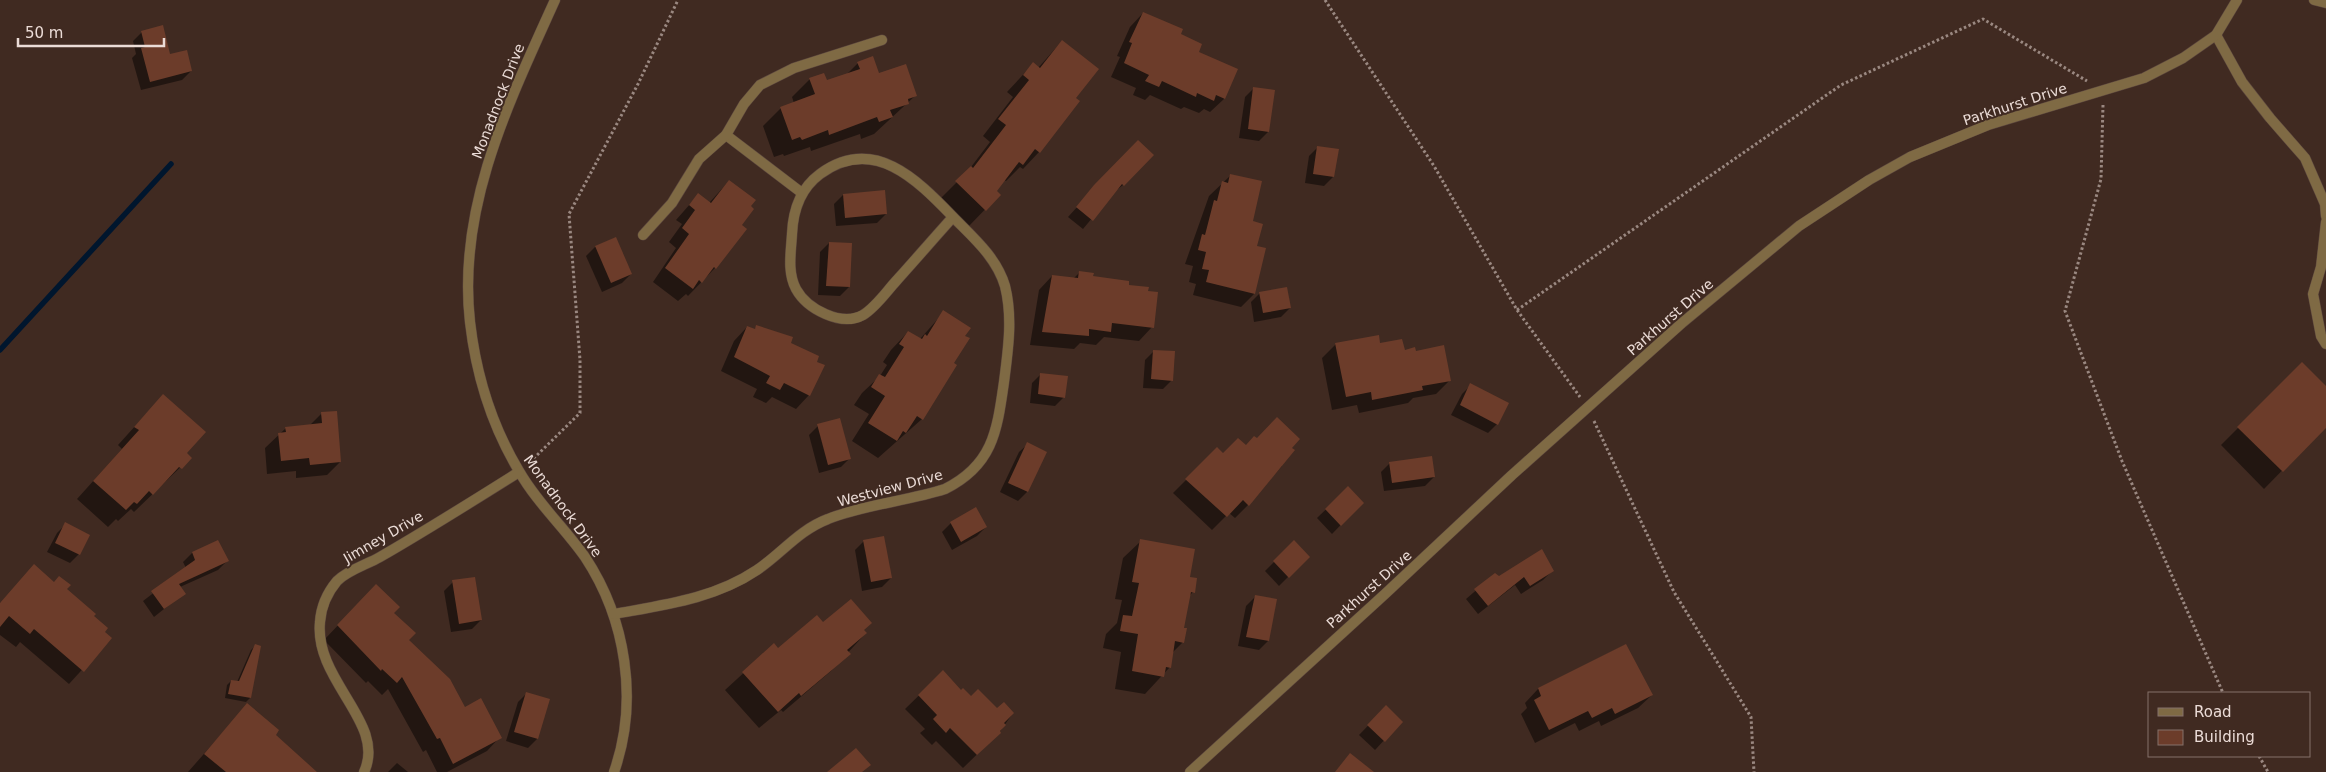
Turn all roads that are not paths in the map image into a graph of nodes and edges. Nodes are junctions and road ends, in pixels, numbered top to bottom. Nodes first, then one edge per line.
1 (555, 0) edge
2 (2237, 0) edge
3 (2314, 0) edge
4 (2326, 2) edge
5 (2216, 34) junction
6 (882, 40) dead end
7 (726, 135) junction
8 (802, 193) junction
9 (2326, 216) edge
10 (953, 217) junction
11 (2326, 222) edge
12 (643, 235) dead end
13 (2326, 344) edge
14 (519, 472) junction
15 (614, 614) junction
16 (364, 772) edge
17 (614, 772) edge
18 (1190, 772) edge

1 - 14 street, Monadnock Drive
2 - 5 street, Parkhurst Drive
3 - 4 street
5 - 9 street
5 - 18 street, Parkhurst Drive
6 - 7 street
7 - 8 street
7 - 12 street
8 - 10 street, Westview Drive
8 - 10 street, Westview Drive
10 - 15 street, Westview Drive
11 - 13 street
14 - 15 street, Monadnock Drive
14 - 16 street, Jimney Drive
15 - 17 street, Monadnock Drive

